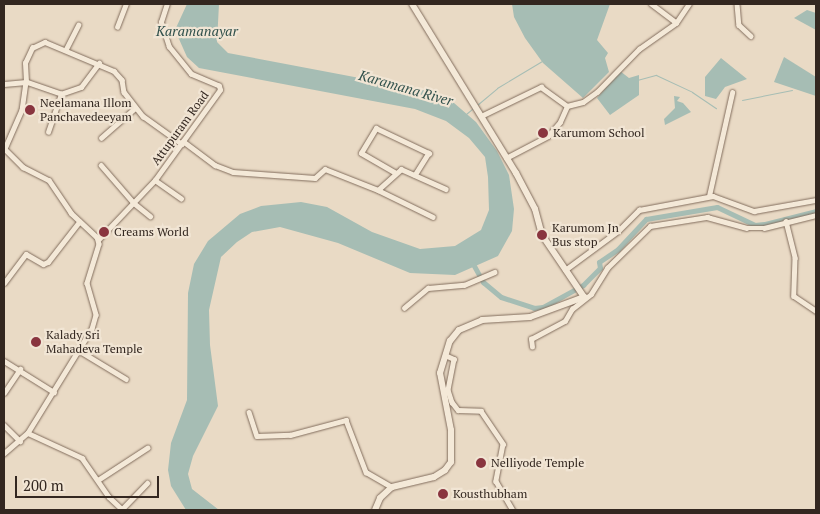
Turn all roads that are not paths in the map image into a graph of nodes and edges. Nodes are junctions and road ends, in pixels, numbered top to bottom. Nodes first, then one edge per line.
1 (126, 4) edge
2 (167, 4) edge
3 (412, 4) edge
4 (651, 4) edge
5 (689, 4) edge
6 (737, 4) edge
7 (676, 23) junction
8 (78, 25) dead end
9 (117, 27) dead end
10 (751, 36) dead end
11 (66, 49) junction
12 (99, 62) junction
13 (26, 82) junction
14 (4, 84) edge
15 (732, 93) dead end
16 (61, 94) junction
17 (567, 106) junction
18 (135, 108) junction
19 (481, 116) junction
20 (48, 132) dead end
21 (101, 138) dead end
22 (182, 142) junction
23 (4, 149) edge
24 (506, 158) junction
25 (101, 165) dead end
26 (395, 173) junction
27 (414, 175) junction
28 (155, 180) junction
29 (446, 189) dead end
30 (378, 190) junction
31 (709, 196) junction
32 (181, 198) dead end
33 (816, 200) edge
34 (134, 203) junction
35 (816, 215) edge
36 (150, 216) dead end
37 (433, 217) dead end
38 (786, 221) junction
39 (79, 222) junction
40 (98, 240) junction
41 (565, 270) junction
42 (494, 272) dead end
43 (4, 283) edge
44 (584, 297) junction
45 (404, 308) dead end
46 (816, 311) edge
47 (532, 347) dead end
48 (78, 350) junction
49 (444, 355) junction
50 (4, 360) edge
51 (20, 369) junction
52 (126, 379) dead end
53 (54, 392) junction
54 (4, 393) edge
55 (249, 412) dead end
56 (4, 425) edge
57 (28, 433) junction
58 (20, 441) junction
59 (147, 448) dead end
60 (4, 454) edge
61 (98, 480) junction
62 (146, 483) dead end
63 (392, 487) junction
64 (123, 510) edge
65 (375, 510) edge
66 (513, 510) edge

1 - 9 street
2 - 22 street, Attupuram Road
3 - 19 main road
4 - 7 street
5 - 7 street
6 - 10 street
7 - 17 street
8 - 11 street
11 - 12 street
11 - 13 street
12 - 16 street
12 - 18 street
13 - 14 street
13 - 16 street
13 - 23 street
15 - 31 street
16 - 20 street
17 - 19 street
17 - 24 street
18 - 21 street
18 - 22 street
19 - 24 main road
22 - 28 street, Attupuram Road
22 - 30 street
23 - 39 street
24 - 41 main road
25 - 34 street
26 - 27 street
26 - 27 street
26 - 30 street
27 - 29 street
28 - 32 street
28 - 34 street, Attupuram Road
30 - 37 street
31 - 33 street
31 - 41 street
34 - 36 street
34 - 40 street, Attupuram Road
35 - 38 street
38 - 44 street
38 - 46 street
39 - 40 street
39 - 43 street
40 - 48 street
41 - 44 main road
42 - 45 street
44 - 47 street
44 - 49 main road
48 - 52 street
48 - 53 street
49 - 63 main road
49 - 66 street
50 - 51 street
51 - 53 street
51 - 54 street
53 - 57 street
55 - 63 street
56 - 58 street
57 - 58 street
57 - 61 street
58 - 60 street
59 - 61 street
61 - 64 street
62 - 64 street
63 - 65 main road

